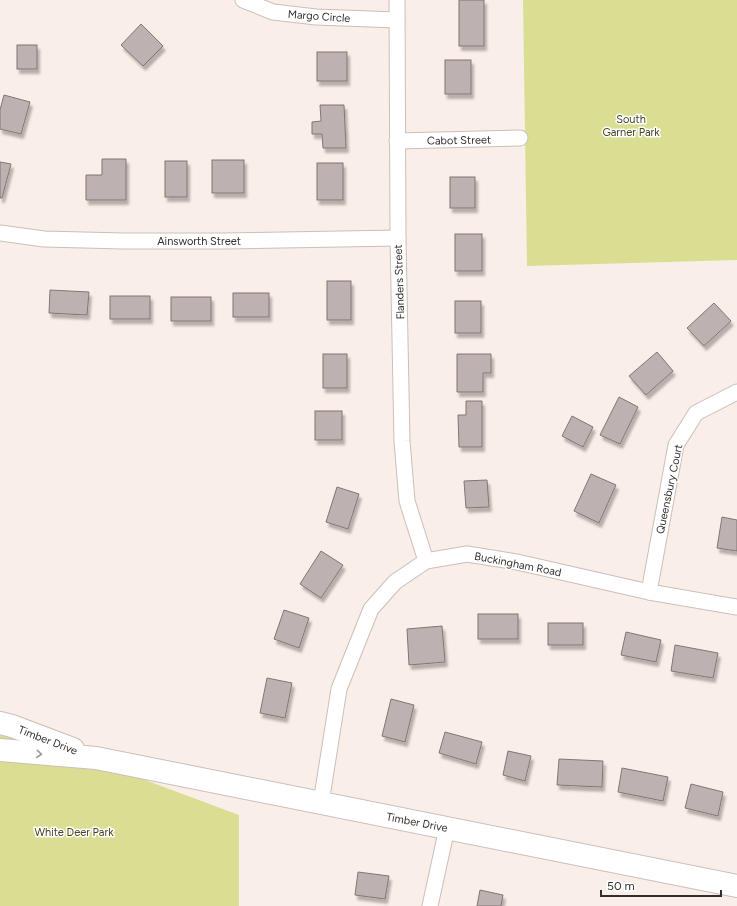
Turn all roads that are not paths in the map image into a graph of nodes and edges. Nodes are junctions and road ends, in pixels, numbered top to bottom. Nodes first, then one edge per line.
1 (243, 0) edge
2 (397, 0) edge
3 (397, 20) junction
4 (520, 138) dead end
5 (397, 141) junction
6 (0, 233) edge
7 (398, 238) junction
8 (737, 392) edge
9 (426, 561) junction
10 (649, 592) junction
11 (737, 607) edge
12 (0, 723) edge
13 (0, 750) edge
14 (96, 758) junction
15 (321, 803) junction
16 (447, 828) junction
17 (737, 886) edge
18 (430, 906) edge

1 - 3 street, Margo Circle
2 - 3 street, Flanders Street
3 - 5 street, Flanders Street
4 - 5 street, Cabot Street
5 - 7 street, Flanders Street
6 - 7 street, Ainsworth Street
7 - 9 street, Flanders Street
8 - 10 street, Queensbury Court
9 - 10 street, Buckingham Road
9 - 15 street, Buckingham Road
10 - 11 street, Buckingham Road
12 - 14 main road, Timber Drive
13 -> 14 main road, Timber Drive
14 - 15 main road, Timber Drive
15 - 16 main road, Timber Drive
16 - 17 main road, Timber Drive
16 - 18 street

